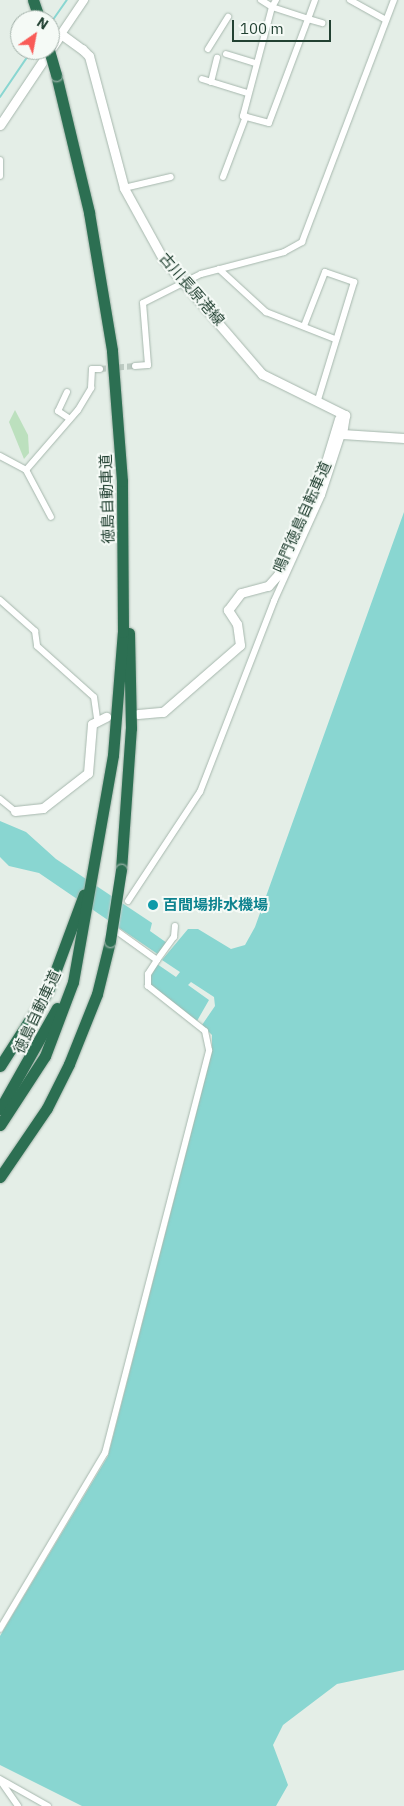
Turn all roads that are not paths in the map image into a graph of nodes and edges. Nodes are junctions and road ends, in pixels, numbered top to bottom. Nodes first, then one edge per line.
1 (84, 0) edge
2 (261, 0) edge
3 (276, 0) edge
4 (315, 0) edge
5 (350, 0) edge
6 (394, 0) edge
7 (272, 6) junction
8 (228, 17) dead end
9 (308, 19) junction
10 (386, 20) junction
11 (322, 23) dead end
12 (61, 34) junction
13 (208, 49) dead end
14 (226, 54) dead end
15 (217, 58) dead end
16 (52, 60) edge
17 (255, 62) junction
18 (202, 79) dead end
19 (211, 82) junction
20 (247, 93) junction
21 (246, 116) junction
22 (0, 125) edge
23 (0, 160) edge
24 (0, 176) edge
25 (171, 177) dead end
26 (223, 177) dead end
27 (124, 188) junction
28 (219, 269) junction
29 (184, 282) junction
30 (304, 326) junction
31 (335, 339) junction
32 (135, 366) tunnel mouth
33 (100, 369) dead end
34 (67, 392) dead end
35 (318, 400) junction
36 (342, 412) junction
37 (70, 419) junction
38 (342, 434) junction
39 (404, 438) edge
40 (0, 456) edge
41 (26, 470) junction
42 (51, 517) dead end
43 (124, 587) junction
44 (0, 600) edge
45 (138, 714) dead end
46 (102, 717) joint
47 (0, 799) edge
48 (15, 811) joint
49 (97, 854) junction
50 (128, 901) dead end
51 (110, 926) dead end
52 (175, 926) dead end
53 (80, 951) junction
54 (158, 959) junction
55 (0, 1066) edge
56 (0, 1109) edge
57 (0, 1125) edge
58 (0, 1177) edge
59 (0, 1629) edge
60 (0, 1780) edge
61 (18, 1806) edge
62 (48, 1806) edge

1 - 12 street
2 - 7 street
3 - 7 street
4 - 9 street
5 - 10 street
6 - 10 street
7 - 9 street
7 - 17 street
8 - 13 street
9 - 11 street
9 - 21 street
10 - 28 street
12 - 22 main road
12 - 27 main road, 古川長原港線
14 - 17 street
15 - 19 street
16 - 43 highway, 徳島自動車道, bridge
17 - 20 street
18 - 19 street
19 - 20 street
20 - 21 street
21 - 26 street
23 - 24 street
25 - 27 street
27 - 29 main road, 古川長原港線
28 - 29 street
28 - 30 street
29 - 32 street
29 - 35 main road, 古川長原港線
30 - 31 street
30 - 31 street
31 - 35 street
33 - 37 street
34 - 37 street
35 - 36 main road, 古川長原港線
36 - 38 main road
36 - 45 main road, 鳴門徳島自転車道
37 - 41 street
38 - 39 main road
38 - 50 street
40 - 41 street
41 - 42 street
43 - 49 highway, 徳島自動車道
43 - 58 highway, bridge
44 - 46 street
46 - 48 main road
47 - 48 street
49 - 53 highway, 徳島自動車道
49 - 55 highway
51 - 54 street
52 - 54 street
53 - 56 highway, 徳島自動車道
53 - 57 highway, 徳島自動車道
54 - 59 street
60 - 61 street
60 - 62 street

